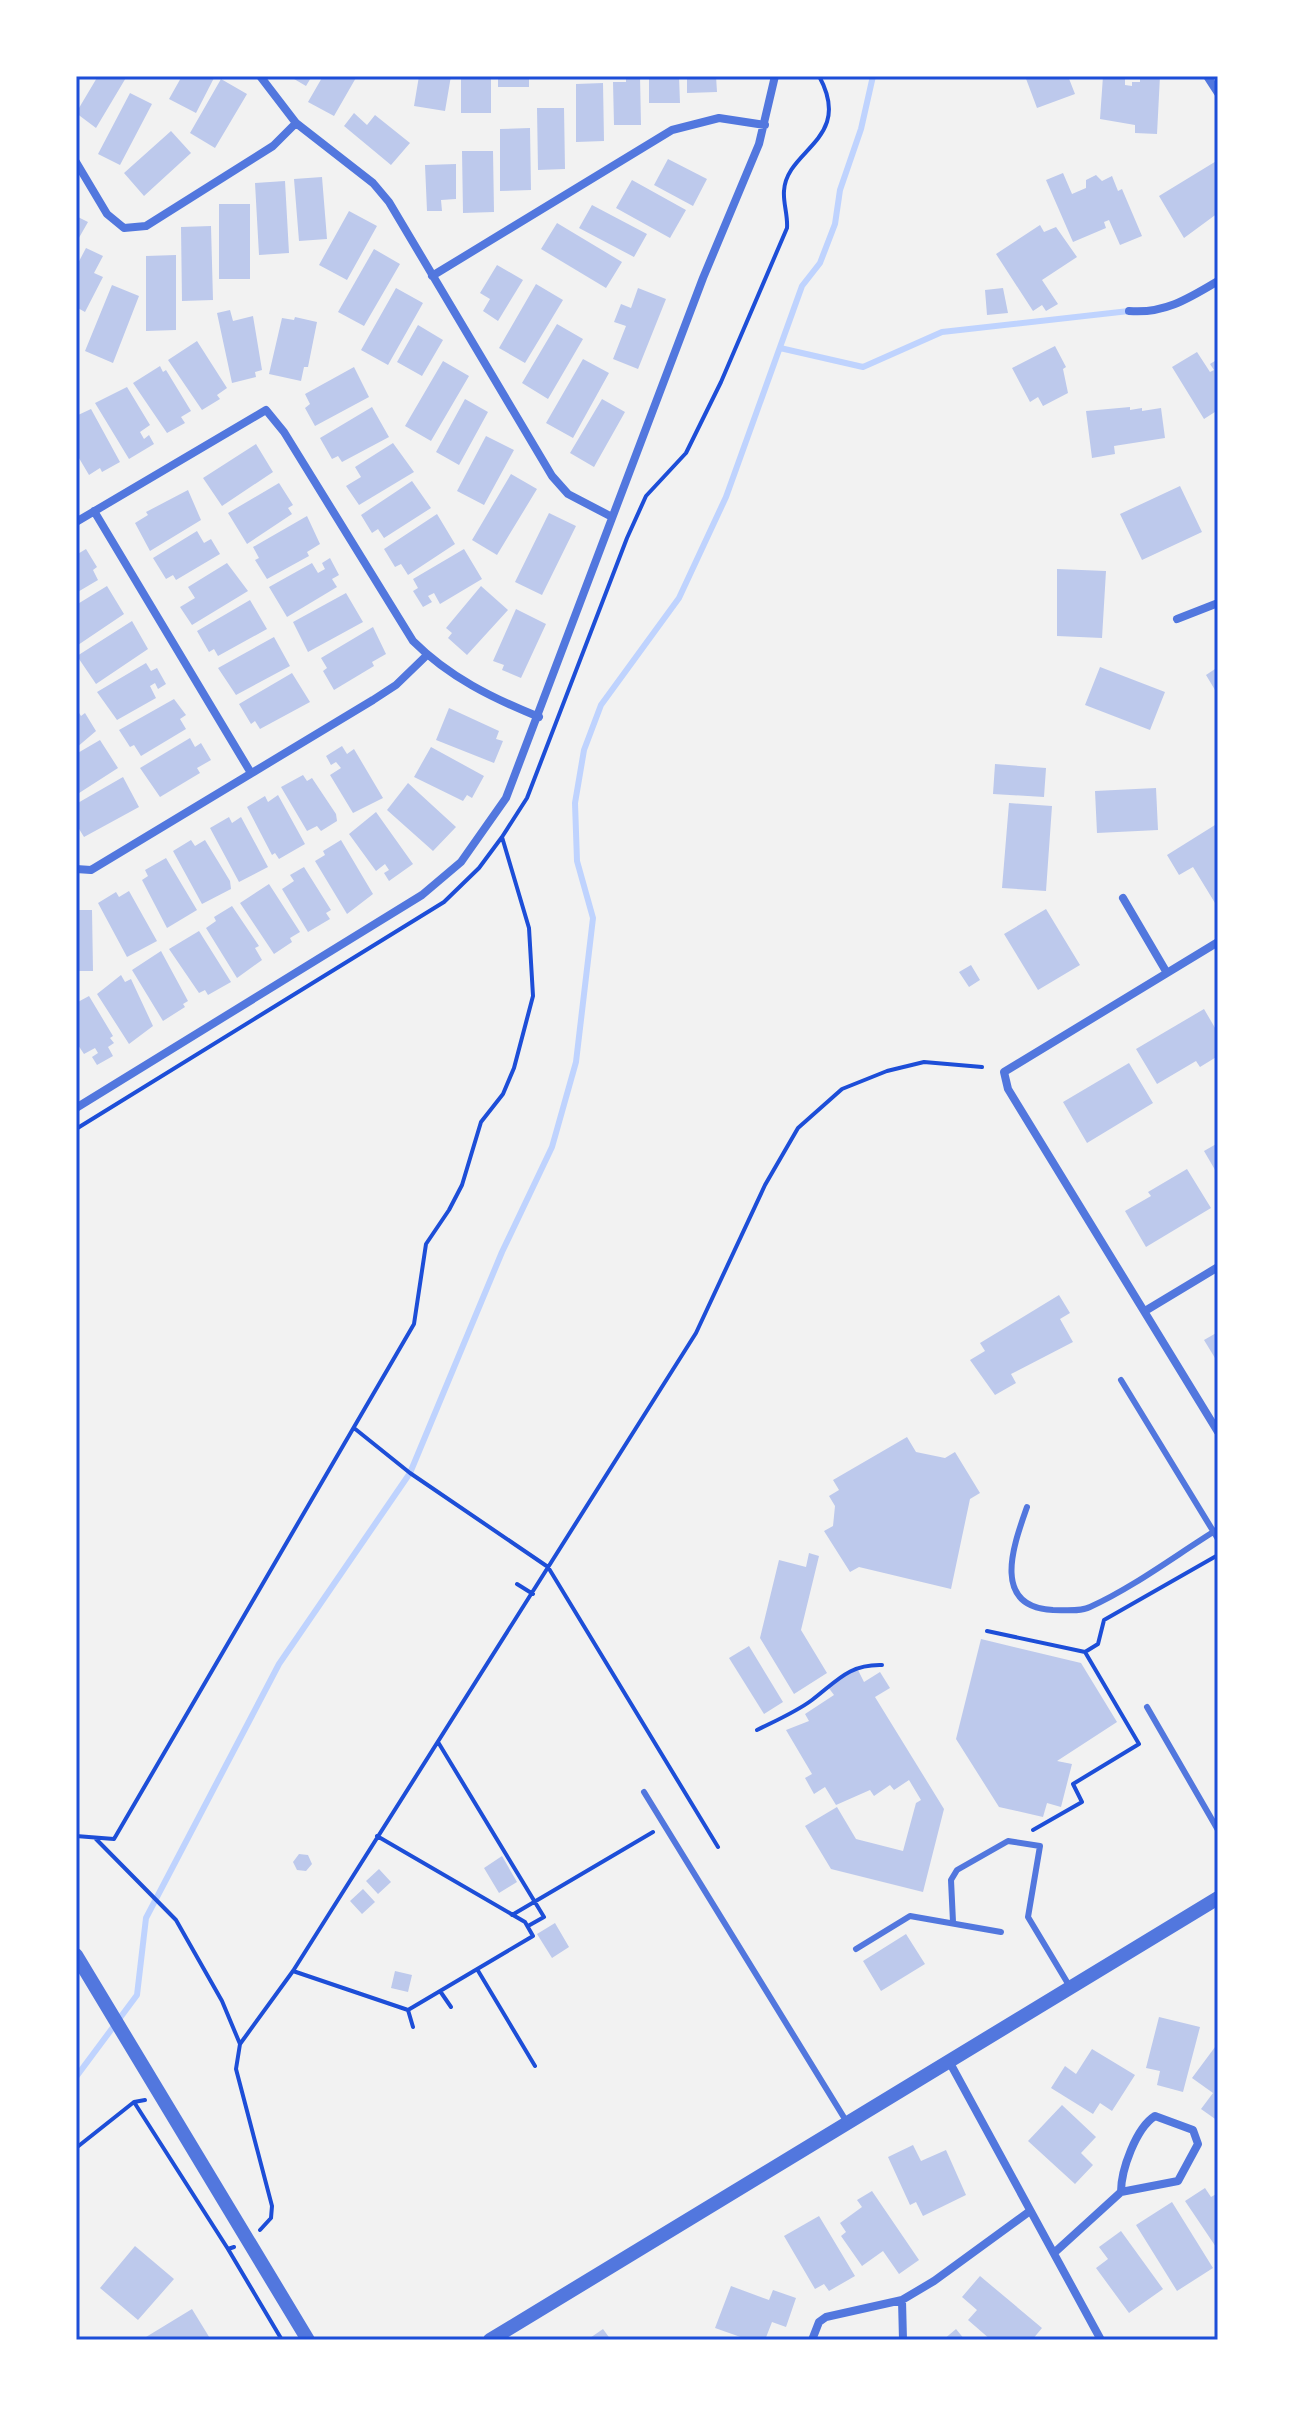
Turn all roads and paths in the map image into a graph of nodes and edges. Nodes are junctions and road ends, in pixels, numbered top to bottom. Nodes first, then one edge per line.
1 (260, 76) edge
2 (775, 76) edge
3 (819, 76) edge
4 (1207, 76) edge
5 (1218, 93) edge
6 (296, 123) junction
7 (765, 125) junction
8 (76, 162) edge
9 (432, 276) junction
10 (1218, 281) edge
11 (1129, 311) dead end
12 (94, 511) junction
13 (612, 517) junction
14 (76, 522) edge
15 (1218, 603) edge
16 (1177, 619) dead end
17 (427, 655) junction
18 (539, 717) junction
19 (251, 773) junction
20 (78, 870) edge
21 (1123, 898) dead end
22 (444, 902) dead end
23 (1218, 942) edge
24 (1167, 973) junction
25 (982, 1067) dead end
26 (76, 1108) edge
27 (76, 1129) edge
28 (1218, 1267) edge
29 (1145, 1311) junction
30 (1121, 1380) dead end
31 (354, 1428) junction
32 (1218, 1432) edge
33 (1027, 1507) dead end
34 (1216, 1531) edge
35 (1218, 1539) edge
36 (1218, 1555) edge
37 (548, 1567) junction
38 (517, 1584) dead end
39 (533, 1594) junction
40 (987, 1631) dead end
41 (1085, 1652) junction
42 (882, 1665) dead end
43 (1147, 1707) dead end
44 (757, 1730) dead end
45 (438, 1742) junction
46 (644, 1792) dead end
47 (1218, 1830) edge
48 (1024, 1831) dead end
49 (76, 1836) edge
50 (377, 1836) junction
51 (96, 1839) junction
52 (661, 1844) dead end
53 (718, 1847) dead end
54 (1218, 1898) edge
55 (534, 1901) junction
56 (512, 1915) junction
57 (953, 1922) junction
58 (528, 1926) junction
59 (1001, 1932) dead end
60 (856, 1949) dead end
61 (76, 1955) edge
62 (477, 1969) junction
63 (293, 1971) junction
64 (1070, 1987) junction
65 (440, 1991) junction
66 (451, 2007) dead end
67 (408, 2010) junction
68 (413, 2027) dead end
69 (950, 2063) junction
70 (535, 2066) dead end
71 (160, 2097) junction
72 (848, 2124) junction
73 (76, 2148) edge
74 (1121, 2192) junction
75 (1030, 2211) junction
76 (228, 2249) dead end
77 (1054, 2253) junction
78 (902, 2300) junction
79 (282, 2340) edge
80 (308, 2340) edge
81 (490, 2340) edge
82 (812, 2340) edge
83 (903, 2340) edge
84 (1101, 2340) edge

1 - 6 street
2 - 7 street
3 - 31 path
4 - 5 street
6 - 8 street
6 - 9 street
7 - 9 street
7 - 13 street
9 - 13 street
10 - 11 street
12 - 14 street
12 - 17 street
12 - 19 street
13 - 18 street
15 - 16 street
17 - 18 street
17 - 19 street
18 - 26 street
19 - 20 street
21 - 24 street
22 - 27 path
23 - 24 street
24 - 29 street
25 - 37 path
28 - 29 street
29 - 32 street
30 - 34 lane
31 - 37 path
31 - 51 path
33 - 34 lane
34 - 35 lane
36 - 41 path
37 - 39 path
37 - 53 path
38 - 39 path
39 - 45 path
40 - 41 path
41 - 48 path
42 - 44 path
43 - 47 lane
45 - 50 path
45 - 55 path
46 - 72 lane
49 - 51 path
50 - 56 path
50 - 63 path
51 - 63 path
52 - 55 path
54 - 64 street
55 - 56 path
55 - 58 path
56 - 58 path
57 - 59 lane
57 - 60 lane
57 - 64 lane
58 - 62 path
61 - 71 street
62 - 65 path
62 - 70 path
63 - 67 path
64 - 69 street
65 - 66 path
65 - 67 path
67 - 68 path
69 - 72 street
69 - 75 street
71 - 73 path
71 - 80 street
72 - 81 street
74 - 74 street
74 - 77 street
75 - 77 street
75 - 78 street
76 - 79 path
77 - 84 street
78 - 82 street
78 - 83 street

